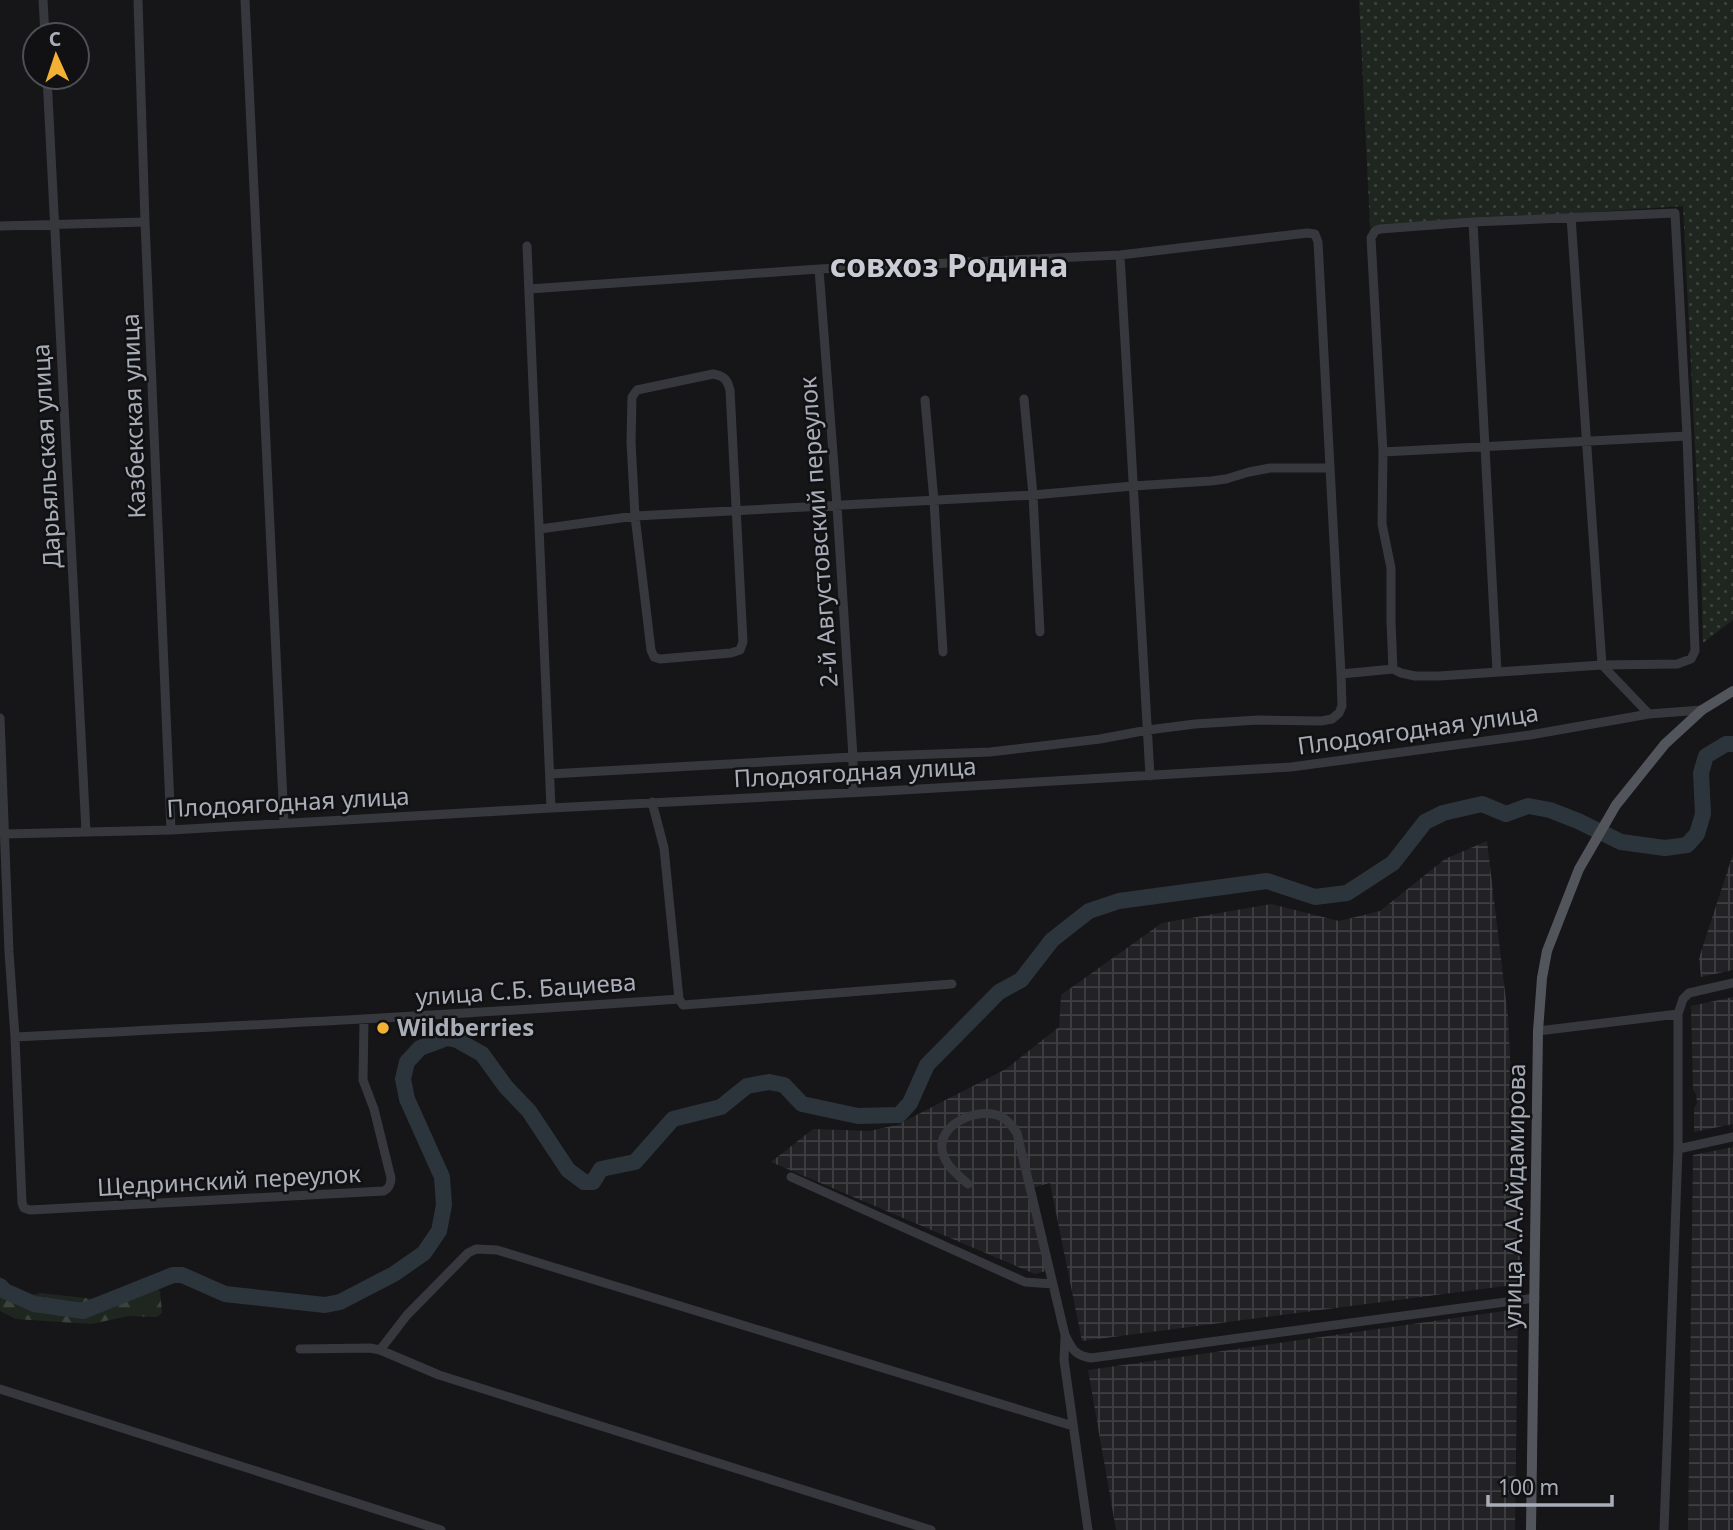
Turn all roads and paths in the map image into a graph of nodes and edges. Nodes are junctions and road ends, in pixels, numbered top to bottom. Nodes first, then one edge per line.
1 (43, 0) edge
2 (138, 0) edge
3 (245, 0) edge
4 (44, 21) edge
5 (48, 91) edge
6 (1571, 217) junction
7 (145, 222) junction
8 (1473, 222) junction
9 (53, 225) junction
10 (0, 226) edge
11 (527, 246) dead end
12 (1120, 255) junction
13 (819, 269) junction
14 (529, 289) junction
15 (1024, 399) dead end
16 (925, 400) dead end
17 (1687, 436) junction
18 (1587, 442) junction
19 (1485, 447) junction
20 (1383, 452) junction
21 (1330, 468) junction
22 (1133, 486) junction
23 (1033, 495) junction
24 (934, 501) junction
25 (837, 506) junction
26 (736, 511) junction
27 (635, 516) junction
28 (540, 529) junction
29 (1041, 632) dead end
30 (943, 652) dead end
31 (1602, 665) junction
32 (1393, 669) junction
33 (1497, 672) junction
34 (1341, 674) junction
35 (1733, 691) edge
36 (1702, 710) junction
37 (1649, 714) junction
38 (0, 718) edge
39 (1147, 730) junction
40 (853, 757) junction
41 (550, 774) junction
42 (1150, 776) junction
43 (853, 793) junction
44 (652, 803) junction
45 (551, 808) junction
46 (284, 822) junction
47 (171, 830) junction
48 (86, 832) junction
49 (5, 834) junction
50 (1733, 983) edge
51 (952, 984) dead end
52 (679, 999) junction
53 (1678, 1014) junction
54 (364, 1020) junction
55 (1538, 1031) junction
56 (15, 1037) junction
57 (1733, 1137) edge
58 (1678, 1149) junction
59 (791, 1177) dead end
60 (968, 1184) dead end
61 (1053, 1284) junction
62 (1535, 1298) junction
63 (1065, 1335) junction
64 (300, 1349) dead end
65 (380, 1350) junction
66 (0, 1389) edge
67 (1073, 1426) junction
68 (441, 1530) edge
69 (931, 1530) edge
70 (1088, 1530) edge
71 (1531, 1530) edge
72 (1664, 1530) edge

1 - 4 street
2 - 7 street, Казбекская улица
3 - 46 street
5 - 9 street, Дарьяльская улица
6 - 8 street
6 - 17 street
6 - 18 street
7 - 9 street
7 - 47 street, Казбекская улица
8 - 19 street
8 - 20 street
9 - 10 street
9 - 48 street, Дарьяльская улица
11 - 14 street
12 - 13 street
12 - 21 street
12 - 22 street
13 - 14 street
13 - 25 street, 2-й Августовский переулок
14 - 28 street
15 - 23 street
16 - 24 street
17 - 18 street
17 - 31 street
18 - 19 street
18 - 31 street
19 - 20 street
19 - 33 street
20 - 32 street
21 - 22 street
21 - 34 street
22 - 23 street
22 - 39 street
23 - 24 street
23 - 29 street
24 - 25 street
24 - 30 street
25 - 26 street
25 - 40 street, 2-й Августовский переулок
26 - 27 street
26 - 27 street
26 - 27 street
27 - 28 street
28 - 41 street
31 - 33 street
31 - 37 street
32 - 33 street
32 - 34 street
34 - 39 street
35 - 36 main road, улица А.А.Айдамирова
36 - 37 street, Плодоягодная улица
36 - 55 main road, улица А.А.Айдамирова
37 - 42 street, Плодоягодная улица
38 - 49 street
39 - 40 street
39 - 42 street
40 - 41 street
40 - 43 street, 2-й Августовский переулок
41 - 45 street
42 - 43 street, Плодоягодная улица
43 - 44 street, Плодоягодная улица
44 - 45 street, Плодоягодная улица
44 - 52 street
45 - 46 street, Плодоягодная улица
46 - 47 street, Плодоягодная улица
47 - 48 street, Плодоягодная улица
48 - 49 street, Плодоягодная улица
49 - 56 street
50 - 53 street
51 - 52 street, улица С.Б. Бациева
52 - 54 street, улица С.Б. Бациева
53 - 55 street
53 - 58 street
54 - 56 street, улица С.Б. Бациева
54 - 56 street, Щедринский переулок
55 - 62 main road, улица А.А.Айдамирова
57 - 58 street
58 - 72 street
59 - 61 street
60 - 61 street
61 - 63 street
62 - 63 street
62 - 71 main road, улица А.А.Айдамирова
63 - 67 street
64 - 65 street
65 - 67 street
65 - 69 street
66 - 68 street
67 - 70 street

